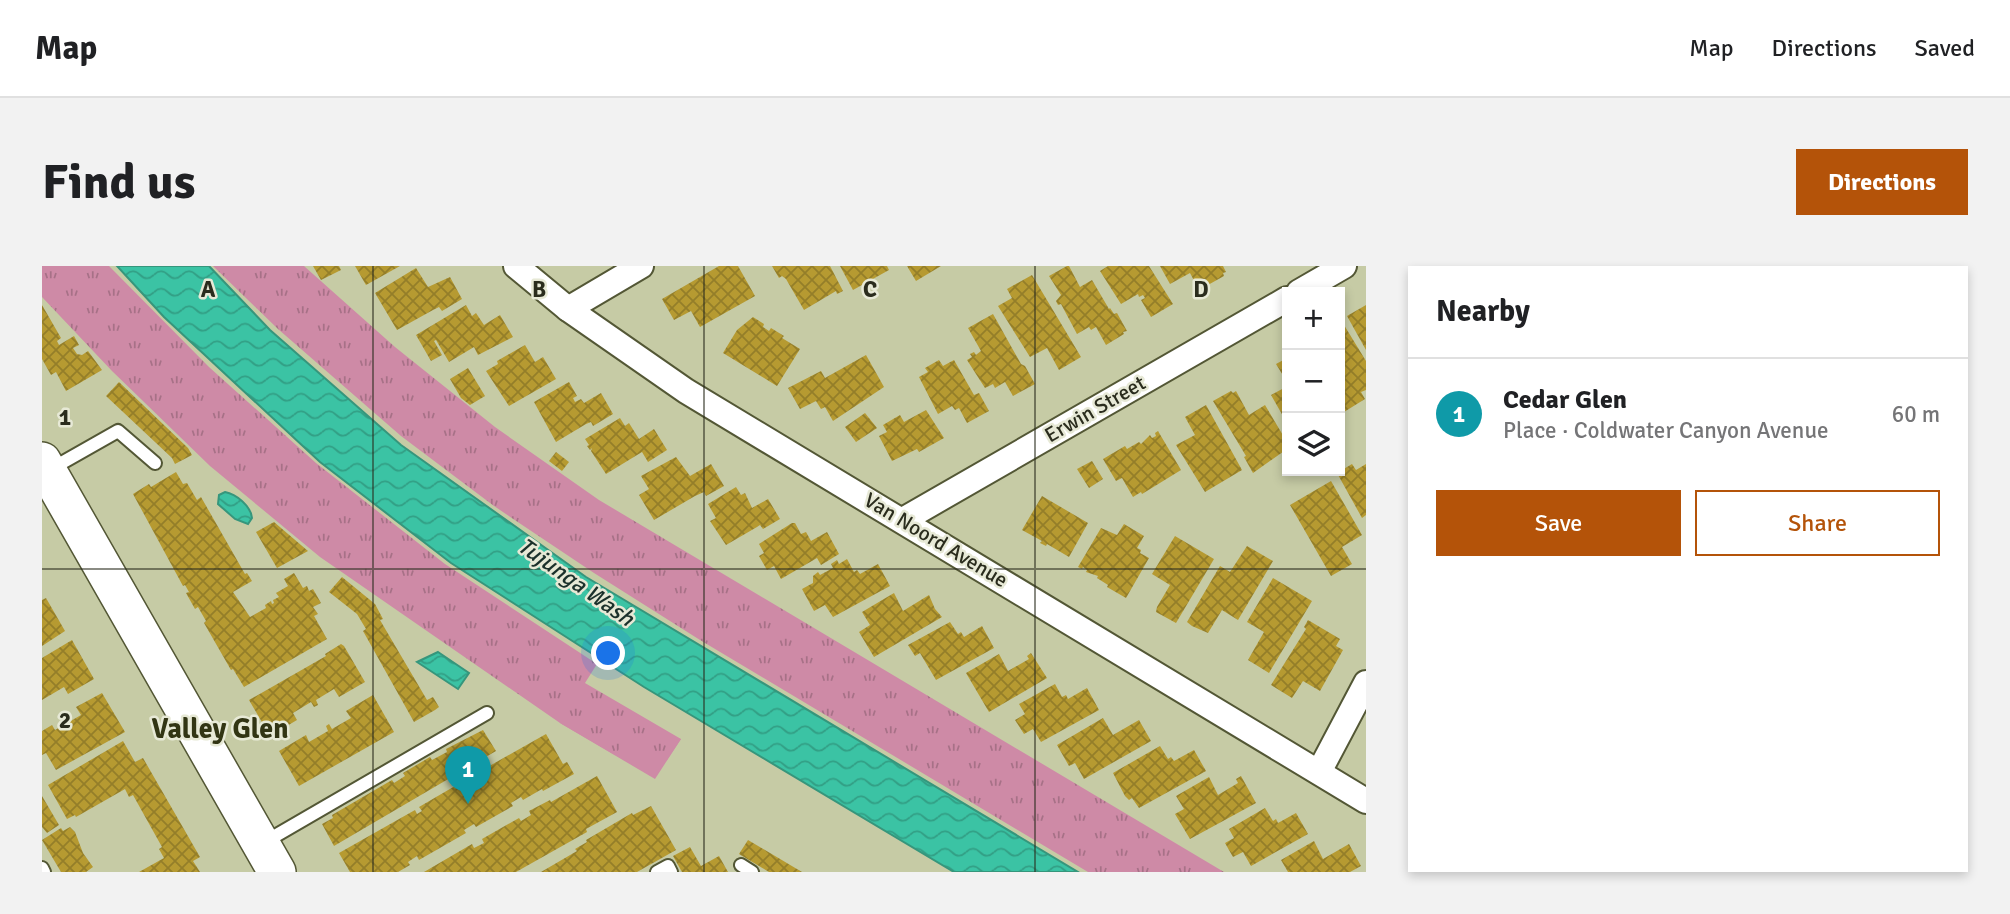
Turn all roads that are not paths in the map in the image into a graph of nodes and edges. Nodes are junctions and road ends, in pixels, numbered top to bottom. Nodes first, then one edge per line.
1 (516, 266) edge
2 (641, 266) edge
3 (1344, 266) edge
4 (1308, 287) edge
5 (1282, 302) edge
6 (568, 309) junction
7 (155, 463) dead end
8 (45, 466) edge
9 (903, 520) junction
10 (1366, 683) edge
11 (487, 713) dead end
12 (1319, 772) junction
13 (1366, 800) edge
14 (269, 858) edge
15 (657, 872) edge
16 (671, 872) edge

1 - 6 street, Van Noord Avenue
2 - 6 street
3 - 4 street
5 - 9 street, Erwin Street
6 - 9 street, Van Noord Avenue
7 - 8 lane
8 - 14 main road
9 - 12 street, Van Noord Avenue
10 - 12 street
11 - 14 lane
12 - 13 street, Van Noord Avenue
15 - 16 lane

